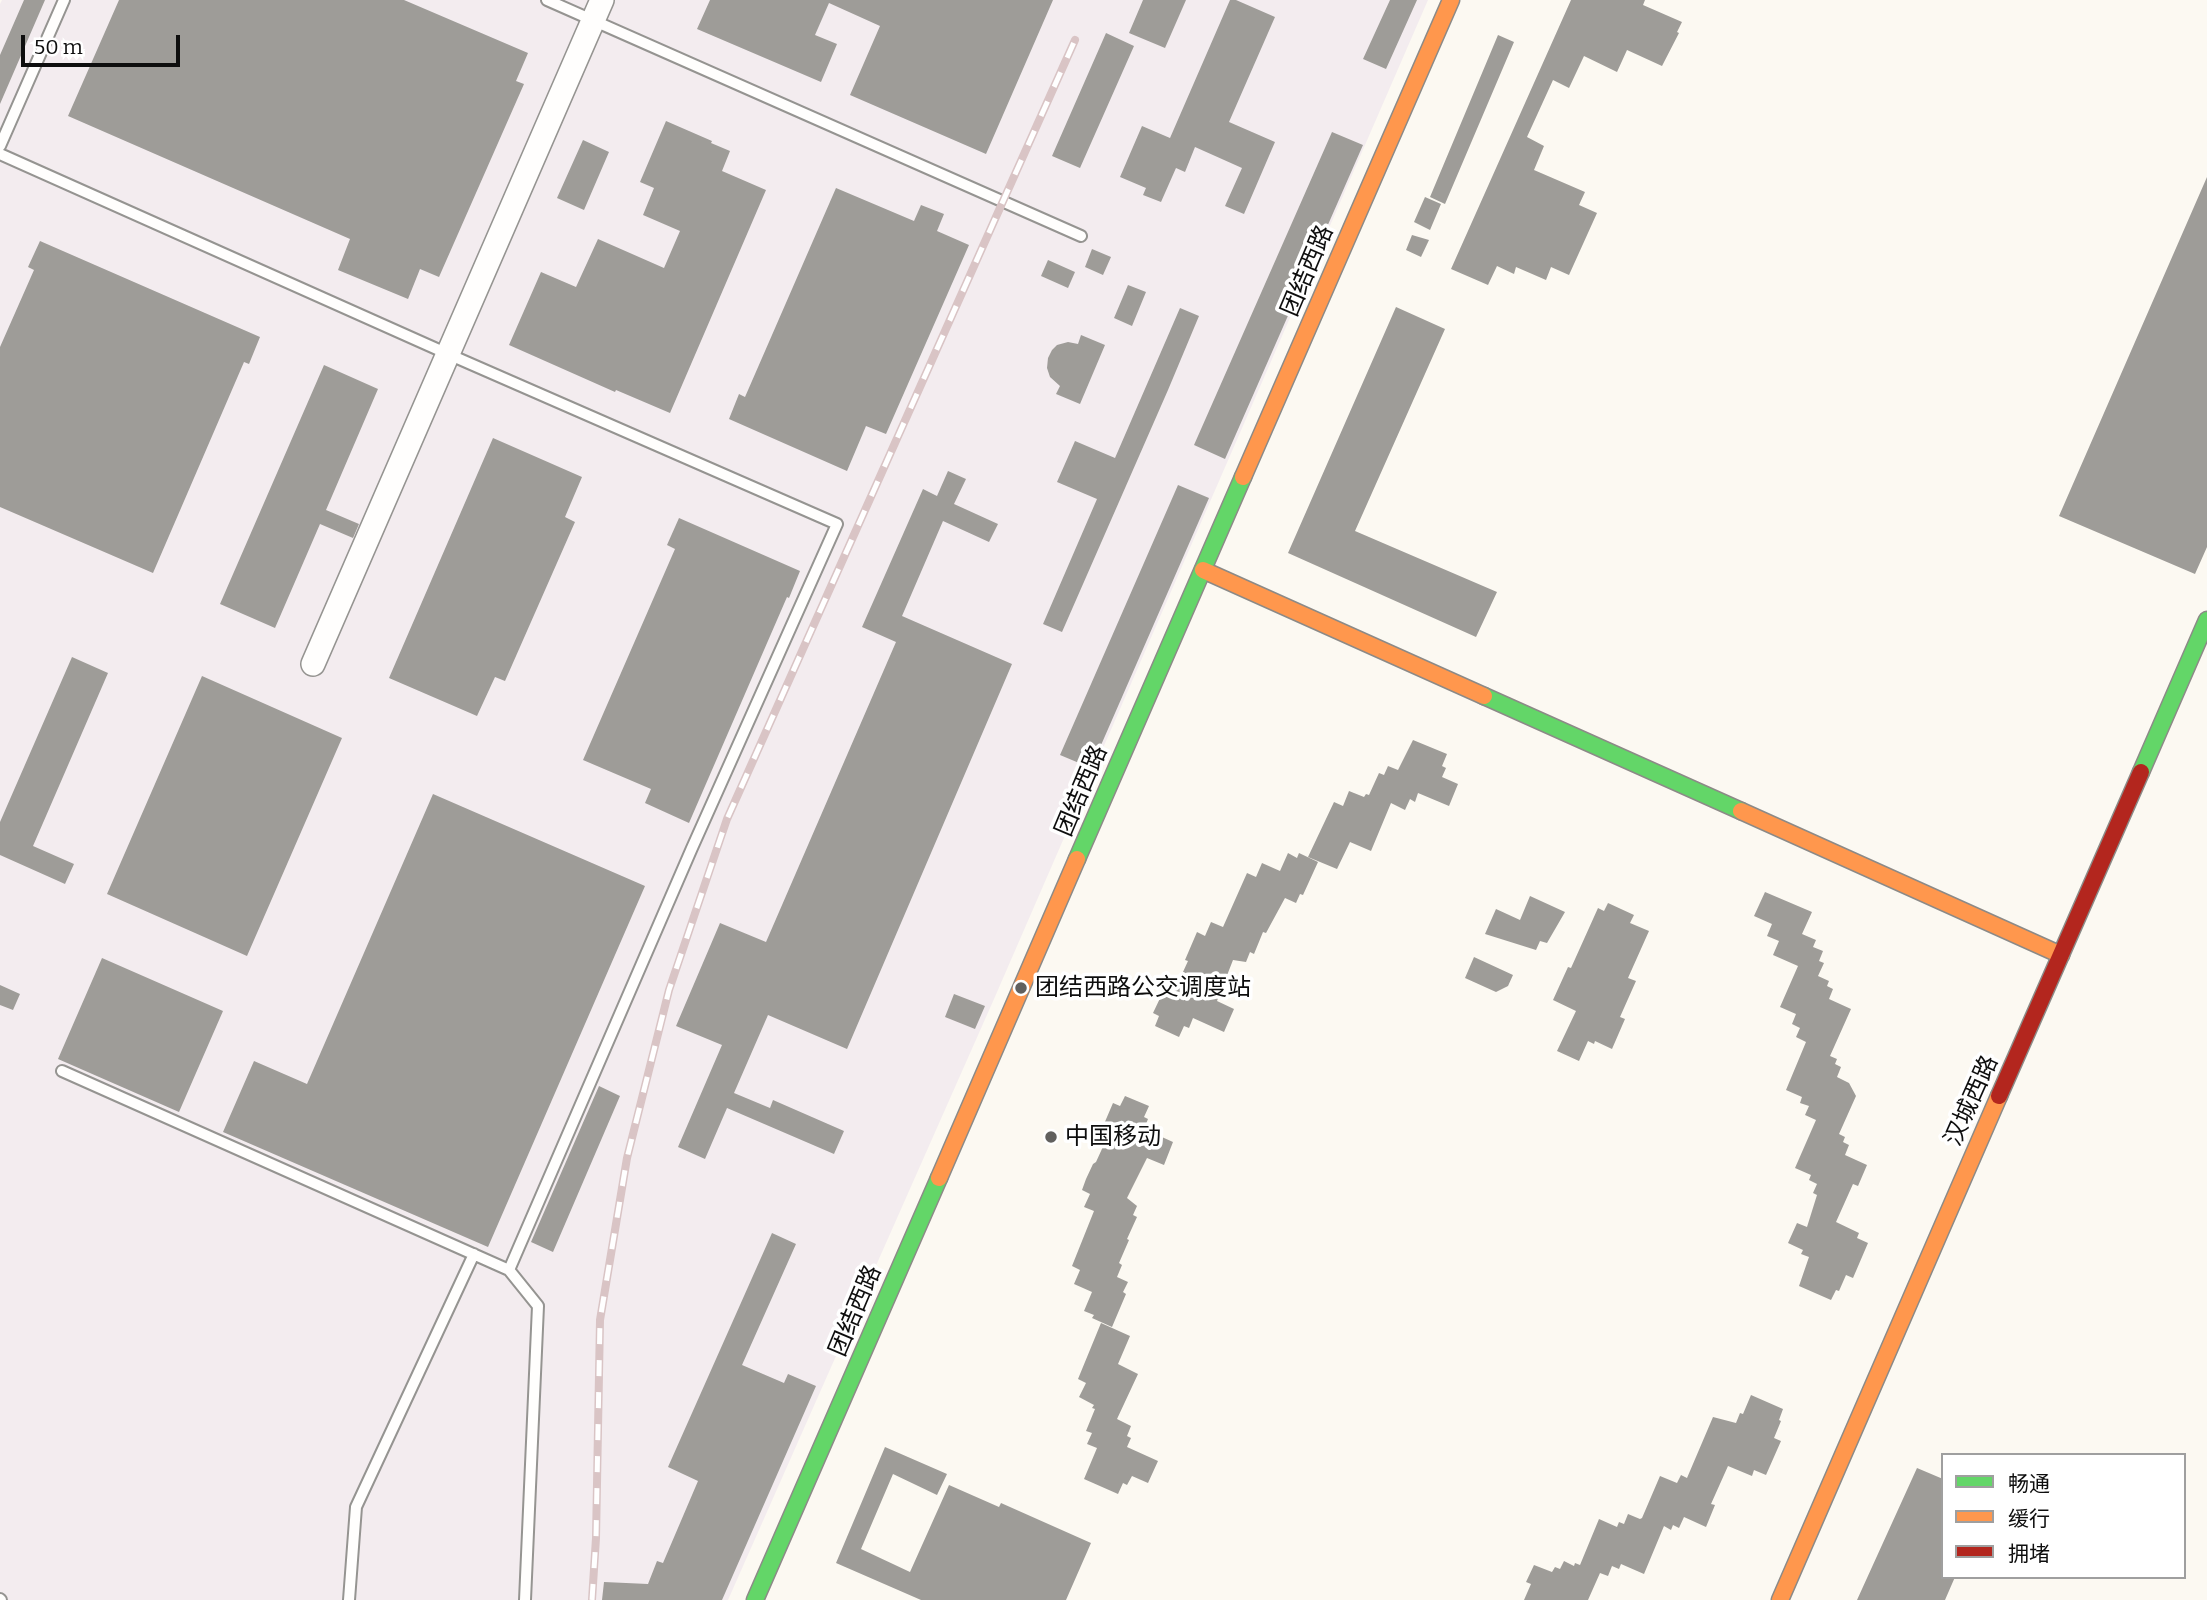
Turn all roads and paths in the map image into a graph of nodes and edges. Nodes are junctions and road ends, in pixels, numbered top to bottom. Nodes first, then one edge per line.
1 (64, 0) edge
2 (547, 0) edge
3 (1451, 0) edge
4 (598, 10) edge
5 (0, 146) edge
6 (0, 154) edge
7 (1081, 236) dead end
8 (448, 354) junction
9 (1203, 570) junction
10 (2207, 620) edge
11 (313, 664) dead end
12 (2061, 955) junction
13 (62, 1071) dead end
14 (474, 1254) junction
15 (509, 1270) junction
16 (349, 1600) edge
17 (525, 1600) edge
18 (755, 1600) edge
19 (1780, 1600) edge

1 - 5 lane
2 - 4 lane
3 - 9 street, 团结西路
4 - 7 lane
4 - 8 street
6 - 8 lane
8 - 11 street
8 - 15 lane
9 - 12 street
9 - 18 street, 团结西路
10 - 12 street, 汉城西路
12 - 19 street, 汉城西路
13 - 14 lane
14 - 15 lane
14 - 16 lane
15 - 17 lane

